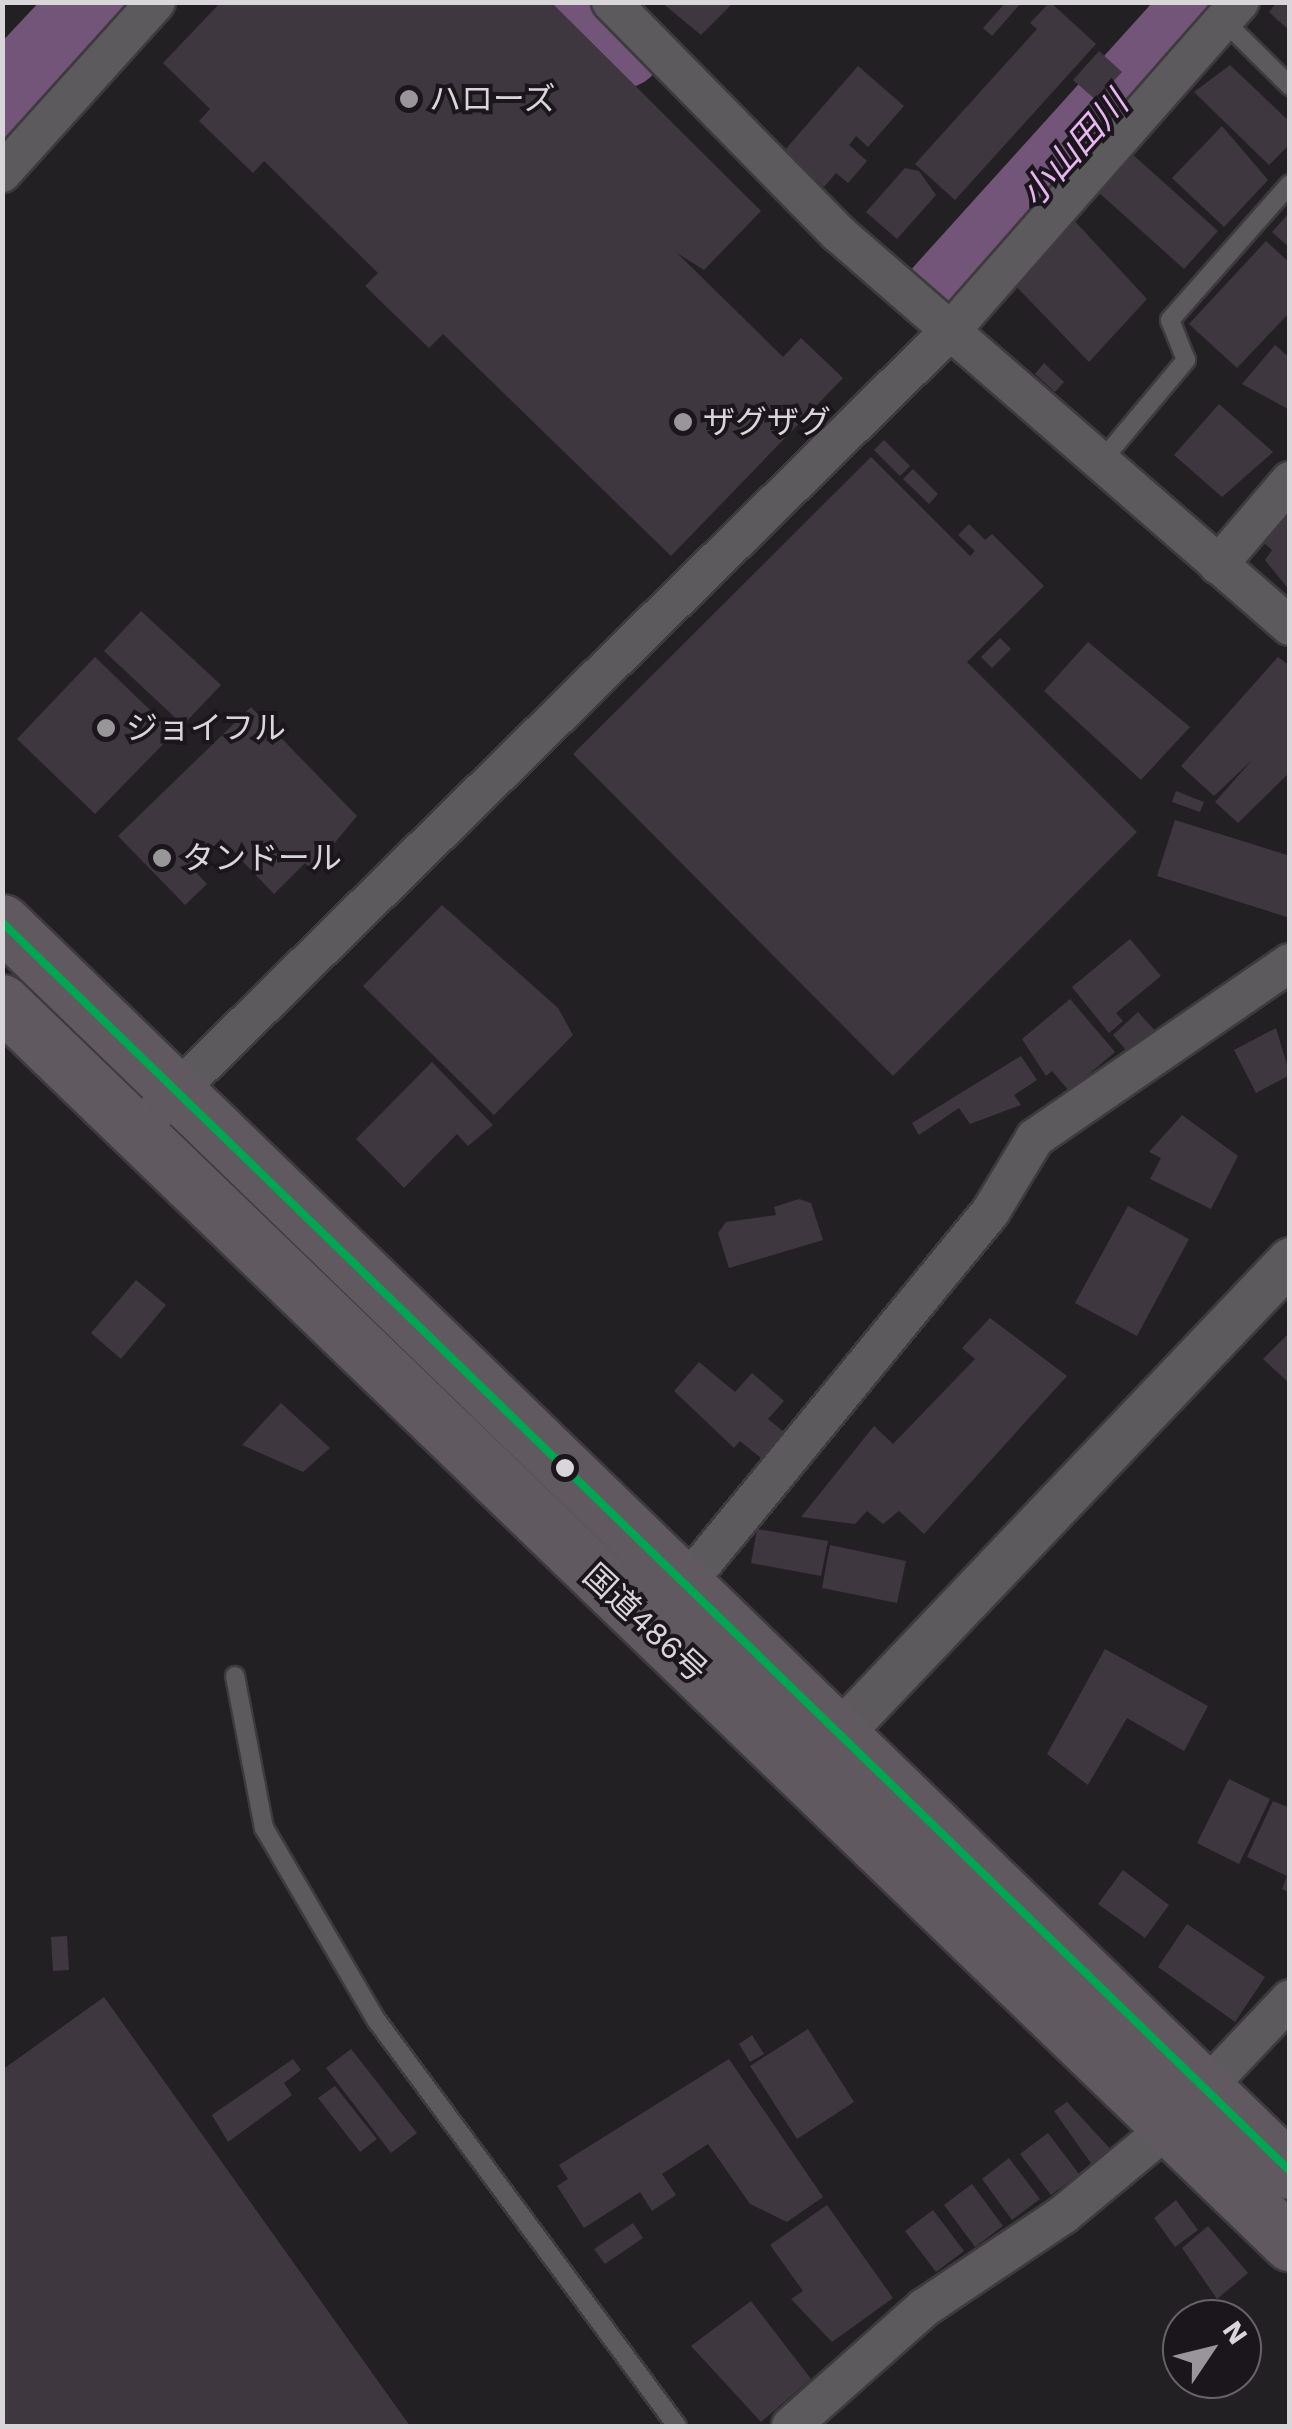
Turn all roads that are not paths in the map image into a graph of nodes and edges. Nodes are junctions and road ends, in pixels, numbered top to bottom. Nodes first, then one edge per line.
1 (156, 2) edge
2 (612, 2) edge
3 (1232, 12) edge
4 (1290, 86) edge
5 (2, 172) edge
6 (1290, 184) edge
7 (954, 327) junction
8 (1098, 464) junction
9 (1290, 481) edge
10 (1218, 566) junction
11 (1290, 626) edge
12 (2, 922) edge
13 (1290, 963) edge
14 (2, 1002) edge
15 (180, 1094) junction
16 (135, 1132) junction
17 (1290, 1260) edge
18 (685, 1584) junction
19 (235, 1676) dead end
20 (842, 1731) junction
21 (804, 1771) junction
22 (1290, 1999) edge
23 (1186, 2107) junction
24 (1290, 2171) edge
25 (1290, 2243) edge
26 (678, 2426) edge
27 (791, 2426) edge

1 - 5 street
2 - 7 street
3 - 4 lane
3 - 7 street
6 - 8 lane
7 - 8 street
7 - 15 street
8 - 10 street
9 - 10 street
10 - 11 street
12 - 15 highway, 国道486号
13 - 18 street
14 - 16 highway, 国道486号
15 - 16 street
15 - 18 highway, 国道486号
16 - 21 highway, 国道486号
17 - 20 street
18 - 20 highway, 国道486号
19 - 26 lane
20 - 21 street
20 - 23 highway, 国道486号
21 - 23 highway, 国道486号
22 - 23 street
23 - 24 highway, 国道486号
23 - 25 highway, 国道486号
23 - 27 street

